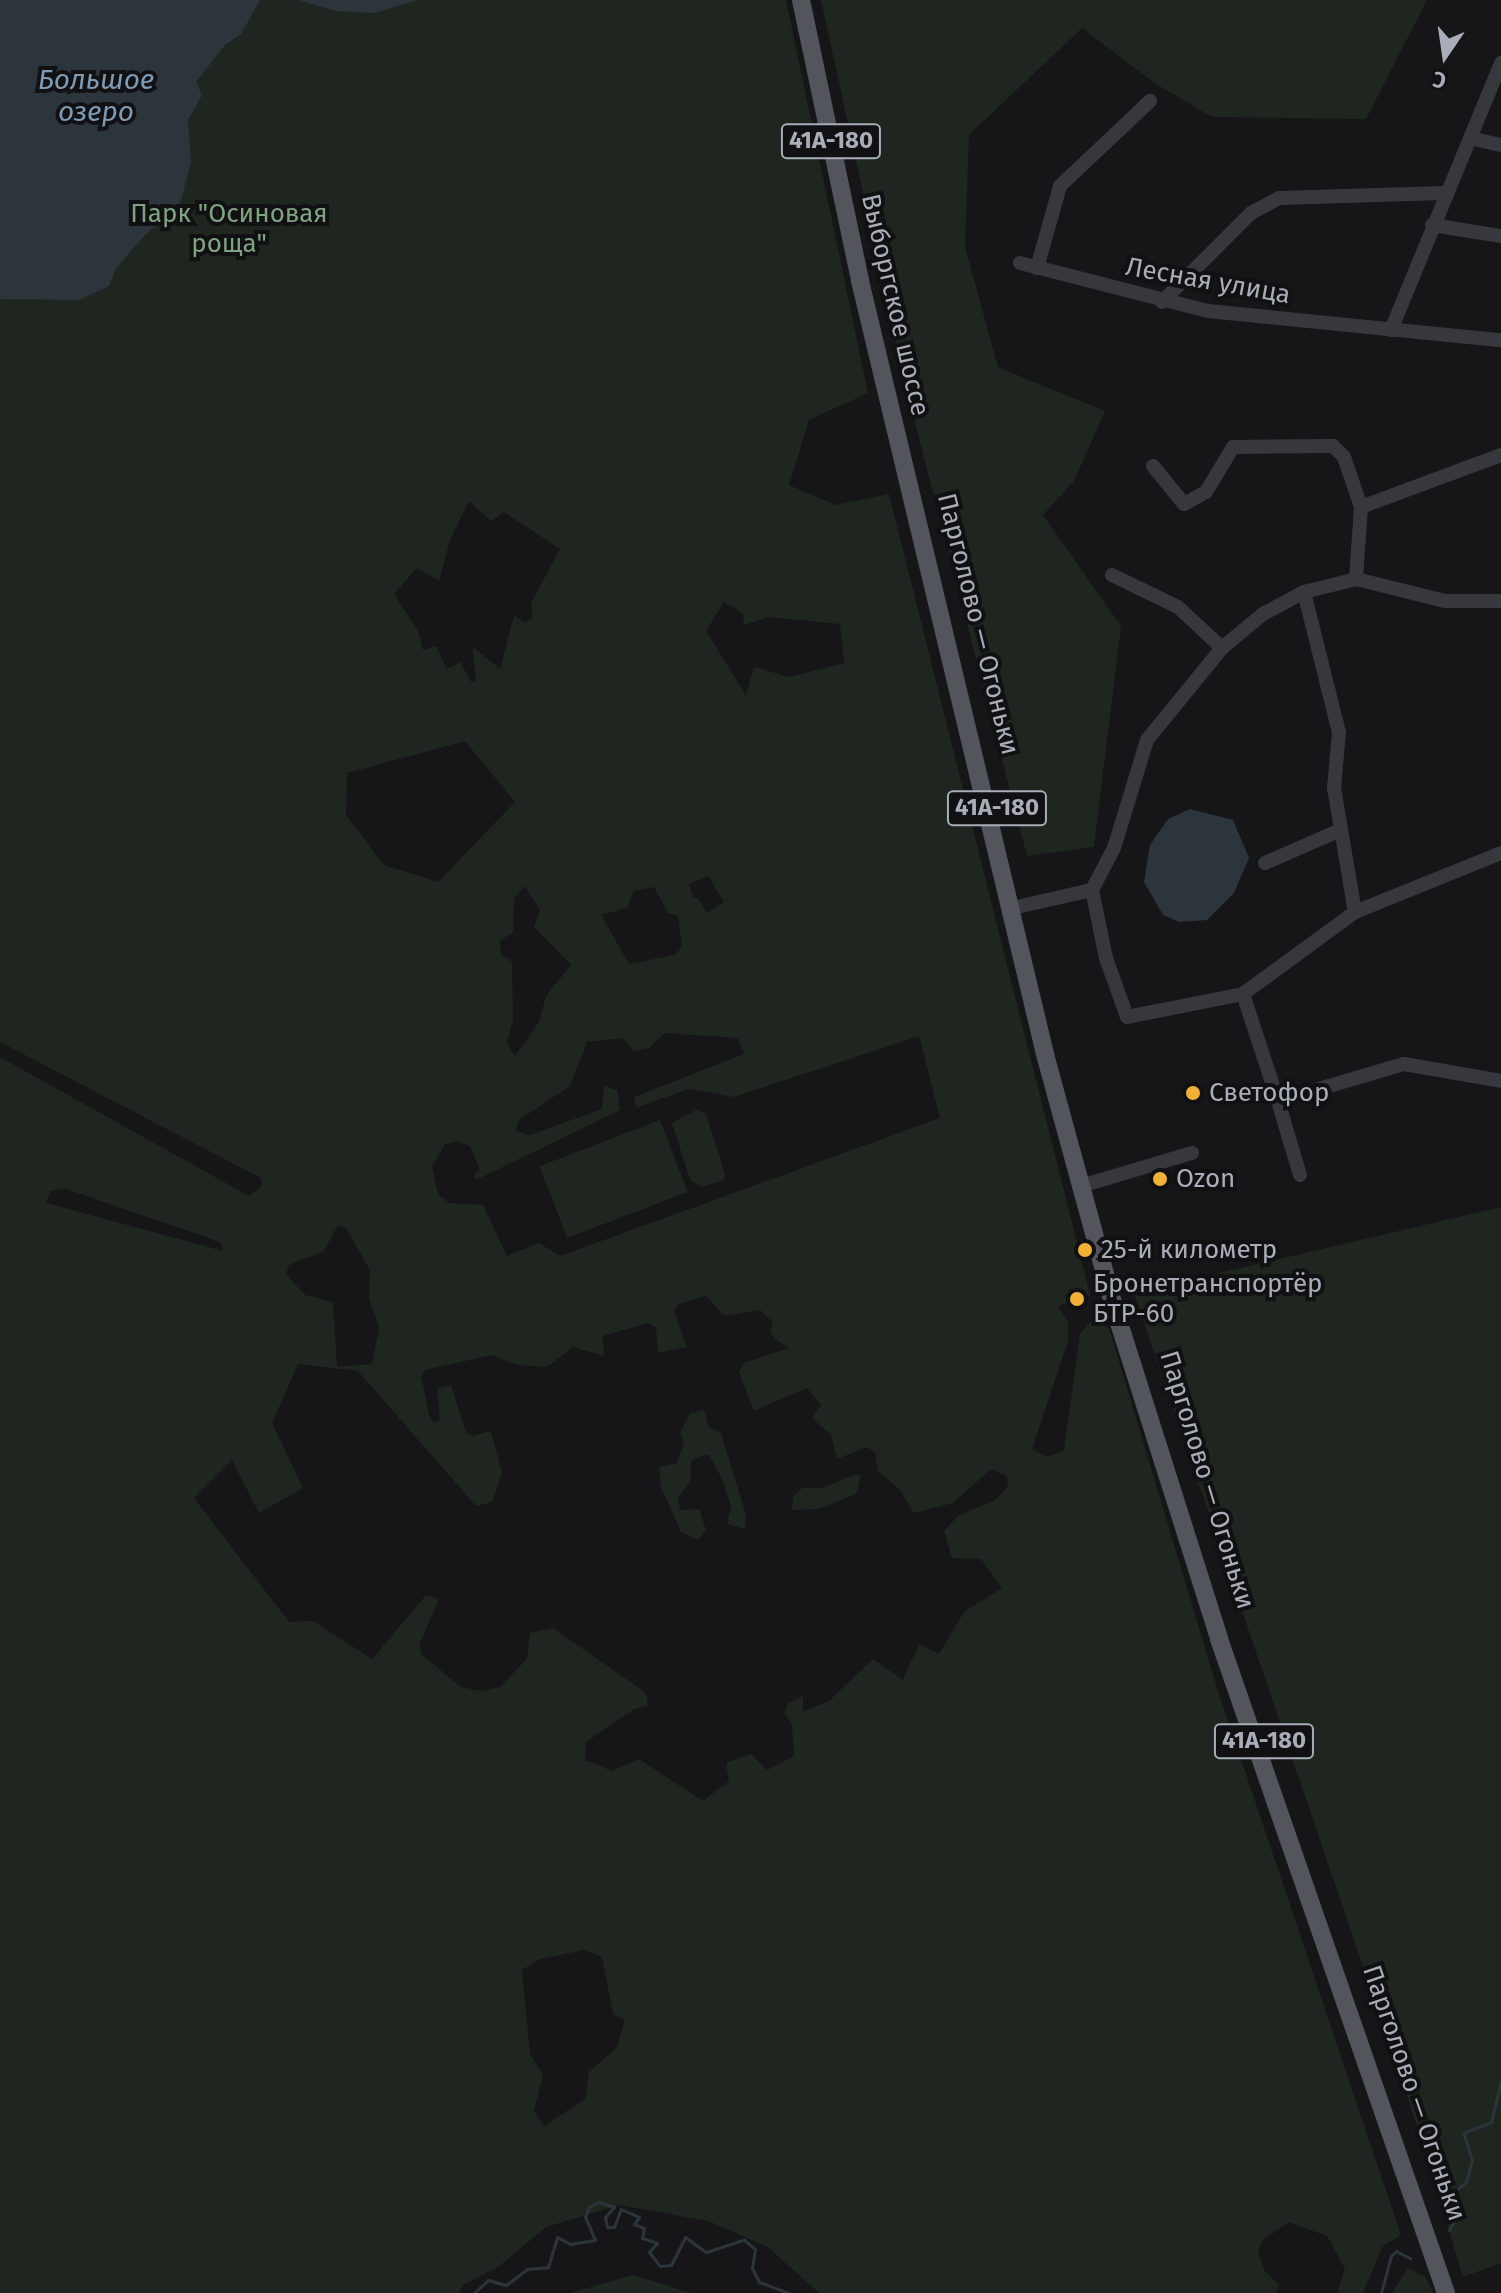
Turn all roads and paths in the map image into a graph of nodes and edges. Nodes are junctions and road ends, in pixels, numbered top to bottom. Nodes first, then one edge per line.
1 (801, 0) edge
2 (813, 0) edge
3 (1501, 63) edge
4 (1150, 101) dead end
5 (1470, 138) junction
6 (1501, 145) edge
7 (1444, 193) junction
8 (1432, 225) junction
9 (1501, 236) edge
10 (1020, 263) dead end
11 (1037, 268) junction
12 (1162, 302) junction
13 (1391, 330) junction
14 (1501, 340) edge
15 (901, 434) junction
16 (1501, 455) edge
17 (1153, 466) dead end
18 (1361, 507) junction
19 (1112, 575) dead end
20 (1356, 579) junction
21 (1304, 592) junction
22 (1501, 601) edge
23 (1222, 648) junction
24 (1340, 830) junction
25 (1501, 853) edge
26 (1265, 863) dead end
27 (1092, 890) junction
28 (1021, 906) junction
29 (1355, 912) junction
30 (1243, 994) junction
31 (1501, 1081) edge
32 (1278, 1101) junction
33 (1192, 1153) dead end
34 (1300, 1175) dead end
35 (1085, 1184) junction
36 (1446, 2293) edge
37 (1456, 2293) edge

1 - 15 main road, Выборгское шоссе / 41А-180
2 - 15 main road, Выборгское шоссе / 41А-180
3 - 5 street
4 - 11 street
5 - 6 street
5 - 7 street
7 - 8 street
7 - 12 street
8 - 9 street
8 - 13 street
10 - 11 street, Лесная улица
11 - 12 street, Лесная улица
12 - 13 street, Лесная улица
13 - 14 street, Лесная улица
15 - 28 main road, Парголово — Огоньки / 41А-180
15 - 35 main road, Парголово — Огоньки / 41А-180
16 - 18 street
17 - 18 street
18 - 20 street
19 - 23 street
20 - 21 street
20 - 22 street
21 - 23 street
21 - 24 street
23 - 27 street
24 - 26 street
24 - 29 street
25 - 29 street
27 - 28 street
27 - 30 street
28 - 35 main road, Парголово — Огоньки / 41А-180
29 - 30 street
30 - 32 street
31 - 32 street
32 - 34 street
33 - 35 street
35 - 36 main road, Парголово — Огоньки / 41А-180
35 - 37 main road, Парголово — Огоньки / 41А-180

